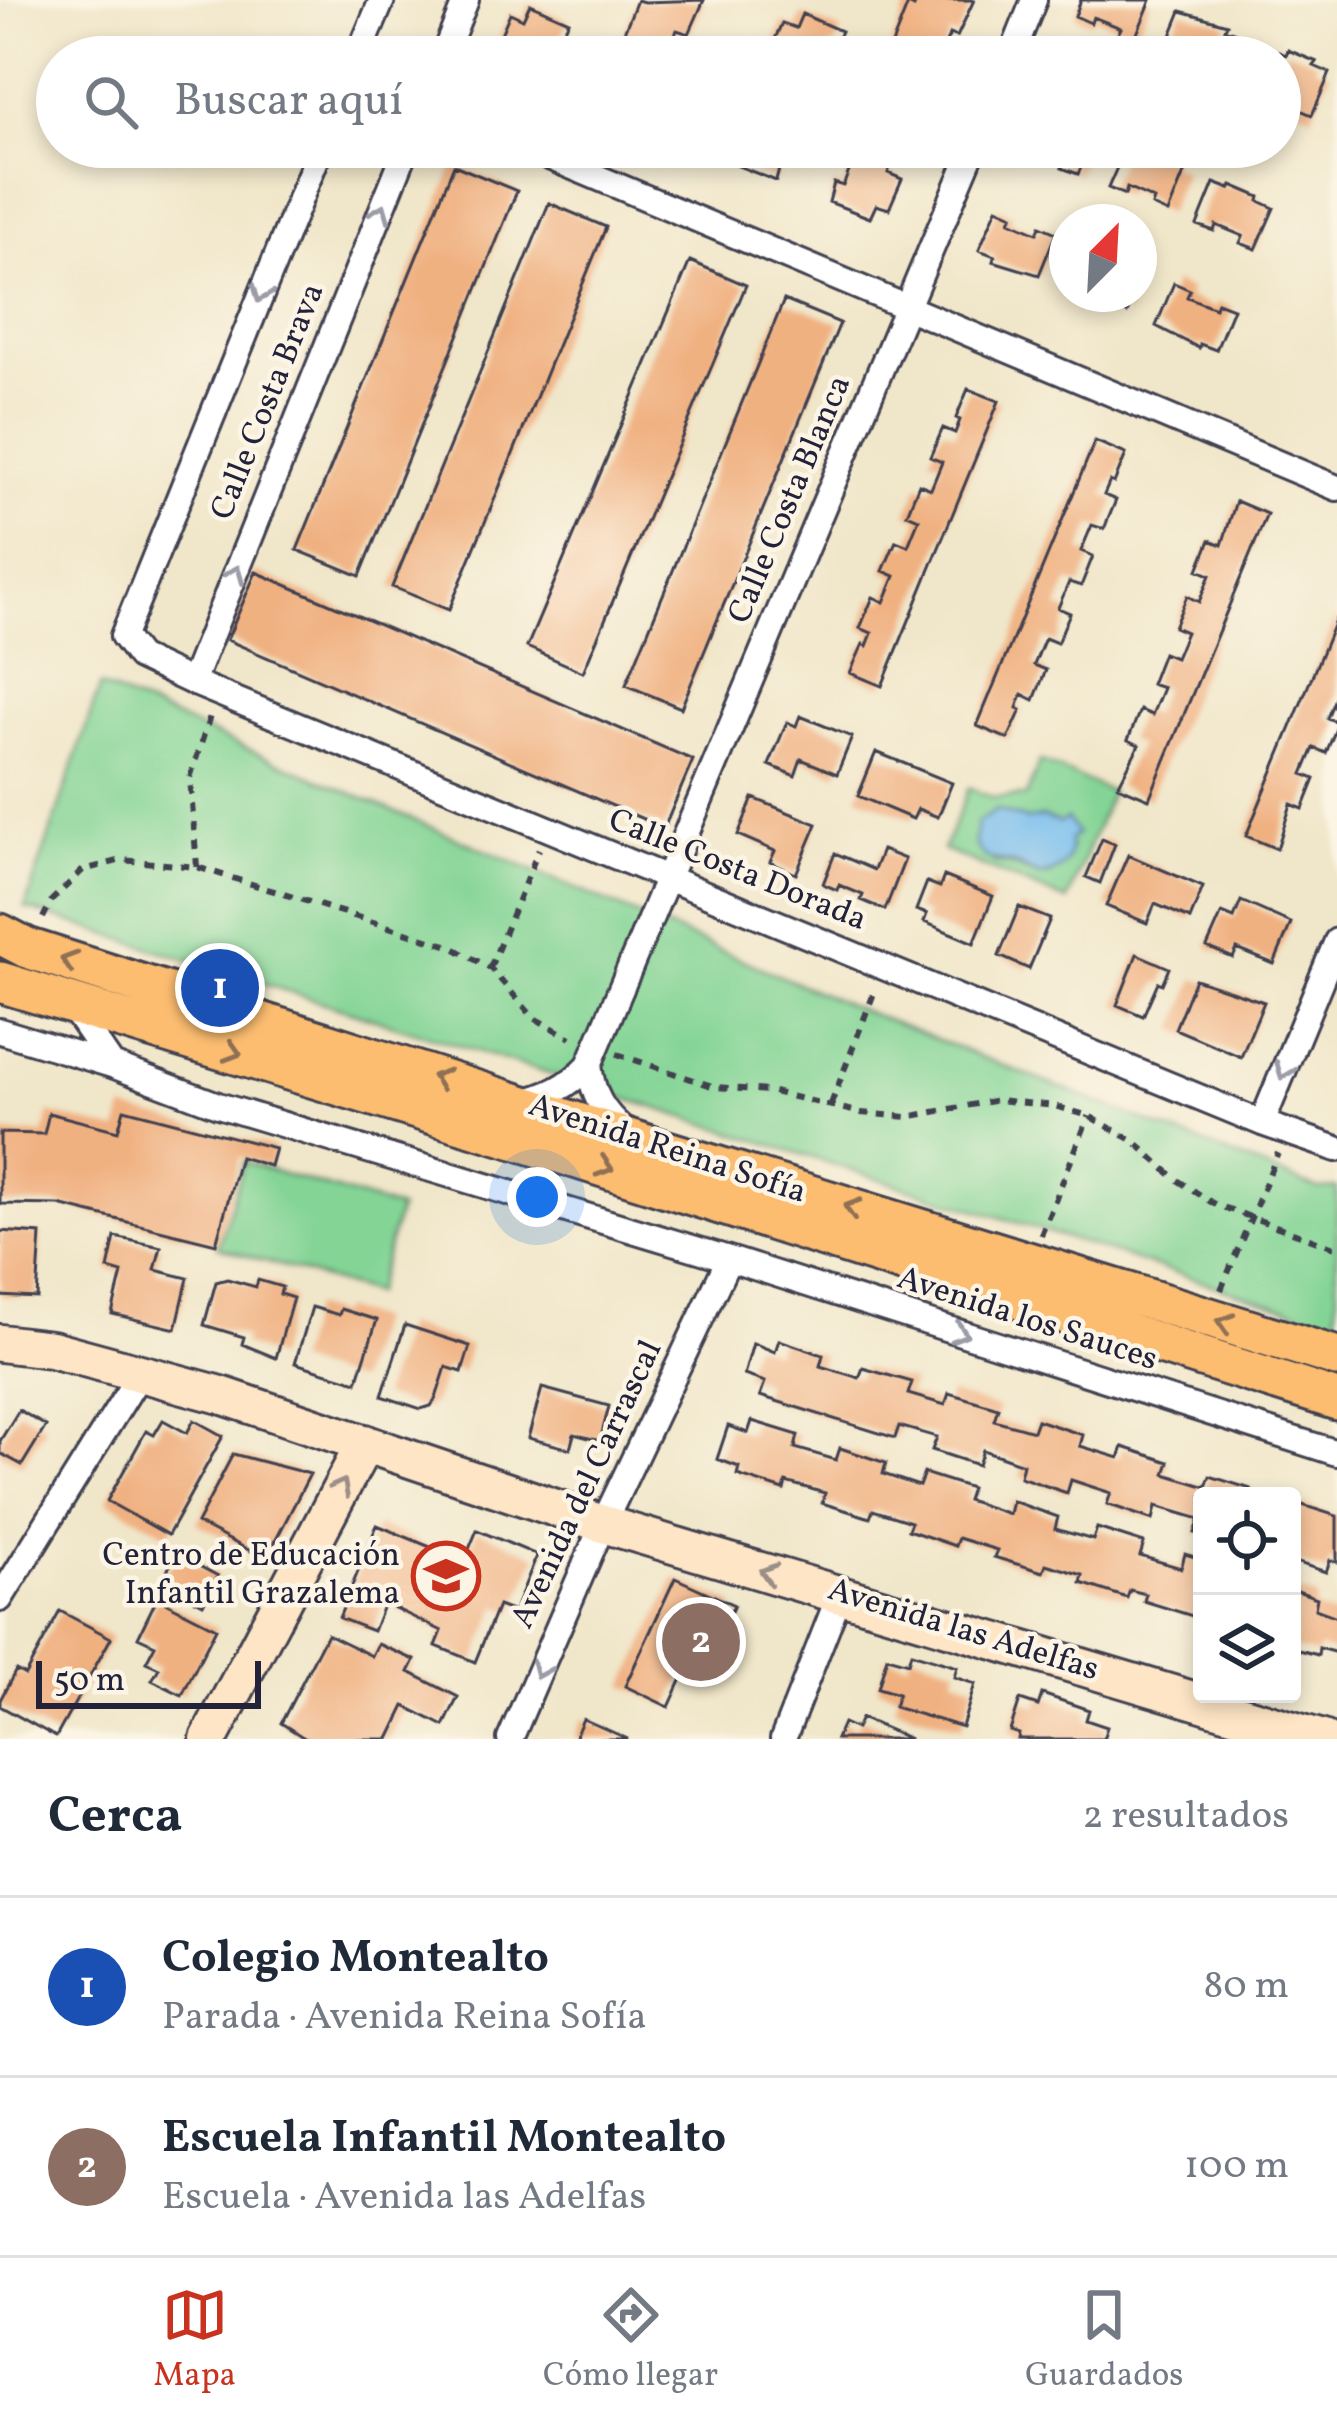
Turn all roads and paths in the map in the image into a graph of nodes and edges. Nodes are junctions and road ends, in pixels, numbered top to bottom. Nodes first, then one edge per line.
1 (382, 0) edge
2 (466, 0) edge
3 (1034, 0) edge
4 (367, 36) edge
5 (451, 36) edge
6 (1019, 36) edge
7 (312, 168) edge
8 (399, 168) edge
9 (575, 168) edge
10 (965, 168) edge
11 (908, 307) junction
12 (1337, 488) edge
13 (123, 636) joint
14 (192, 682) junction
15 (218, 693) junction
16 (547, 829) junction
17 (197, 866) junction
18 (667, 878) junction
19 (14, 941) edge
20 (1337, 941) edge
21 (490, 968) junction
22 (885, 968) junction
23 (0, 982) edge
24 (70, 1004) junction
25 (0, 1031) edge
26 (593, 1056) junction
27 (112, 1065) junction
28 (518, 1103) junction
29 (830, 1104) junction
30 (1089, 1116) junction
31 (1274, 1128) junction
32 (641, 1143) junction
33 (1335, 1143) edge
34 (1250, 1218) junction
35 (1337, 1248) edge
36 (729, 1259) junction
37 (1032, 1264) junction
38 (1210, 1318) junction
39 (0, 1343) edge
40 (1337, 1357) edge
41 (141, 1372) junction
42 (1337, 1400) edge
43 (1337, 1434) edge
44 (364, 1443) junction
45 (1306, 1443) junction
46 (1337, 1453) edge
47 (603, 1524) junction
48 (840, 1594) junction
49 (0, 1599) edge
50 (209, 1739) edge
51 (510, 1739) edge
52 (783, 1739) edge
53 (1323, 1739) edge

1 - 4 street
2 - 5 street
3 - 6 street
7 -> 13 street, Calle Costa Brava
14 -> 8 street, Calle Costa Brava
9 - 11 street
10 - 11 street, Calle Costa Blanca
11 - 12 street
11 - 18 street, Calle Costa Blanca
13 - 14 street, Calle Costa Dorada
14 - 15 street, Calle Costa Dorada
15 - 16 street, Calle Costa Dorada
15 - 17 path
16 - 18 street, Calle Costa Dorada
16 - 21 path
17 - 19 path
17 - 21 path
18 - 22 street, Calle Costa Dorada
18 - 26 street, Calle Costa Blanca
28 -> 19 main road, Avenida Reina Sofía
20 -> 31 street
21 - 26 path
22 - 29 path
22 - 31 street, Calle Costa Dorada
23 - 24 main road, Avenida Reina Sofía
24 - 27 street
24 -> 42 main road, Avenida Reina Sofía
25 - 27 street, Avenida los Sauces
26 - 28 street
26 - 29 path
26 - 32 street
27 - 36 street, Avenida los Sauces
28 - 32 main road, Avenida Reina Sofía
29 - 30 path
30 - 34 path
30 - 37 path
31 - 33 street, Calle Costa Dorada
31 - 34 path
37 -> 32 main road, Avenida Reina Sofía
34 - 35 path
34 - 38 path
36 -> 45 street, Avenida los Sauces
36 - 47 street, Avenida del Carrascal
37 - 38 main road, Avenida Reina Sofía
40 -> 38 main road, Avenida Reina Sofía
39 - 41 street, Avenida las Adelfas
41 - 44 street, Avenida las Adelfas
41 - 49 street
43 - 45 street
44 - 47 street, Avenida las Adelfas
50 -> 44 street
45 - 46 street, Avenida los Sauces
48 -> 47 street, Avenida las Adelfas
47 -> 51 street, Avenida del Carrascal
48 - 52 street
48 - 53 street, Avenida las Adelfas

